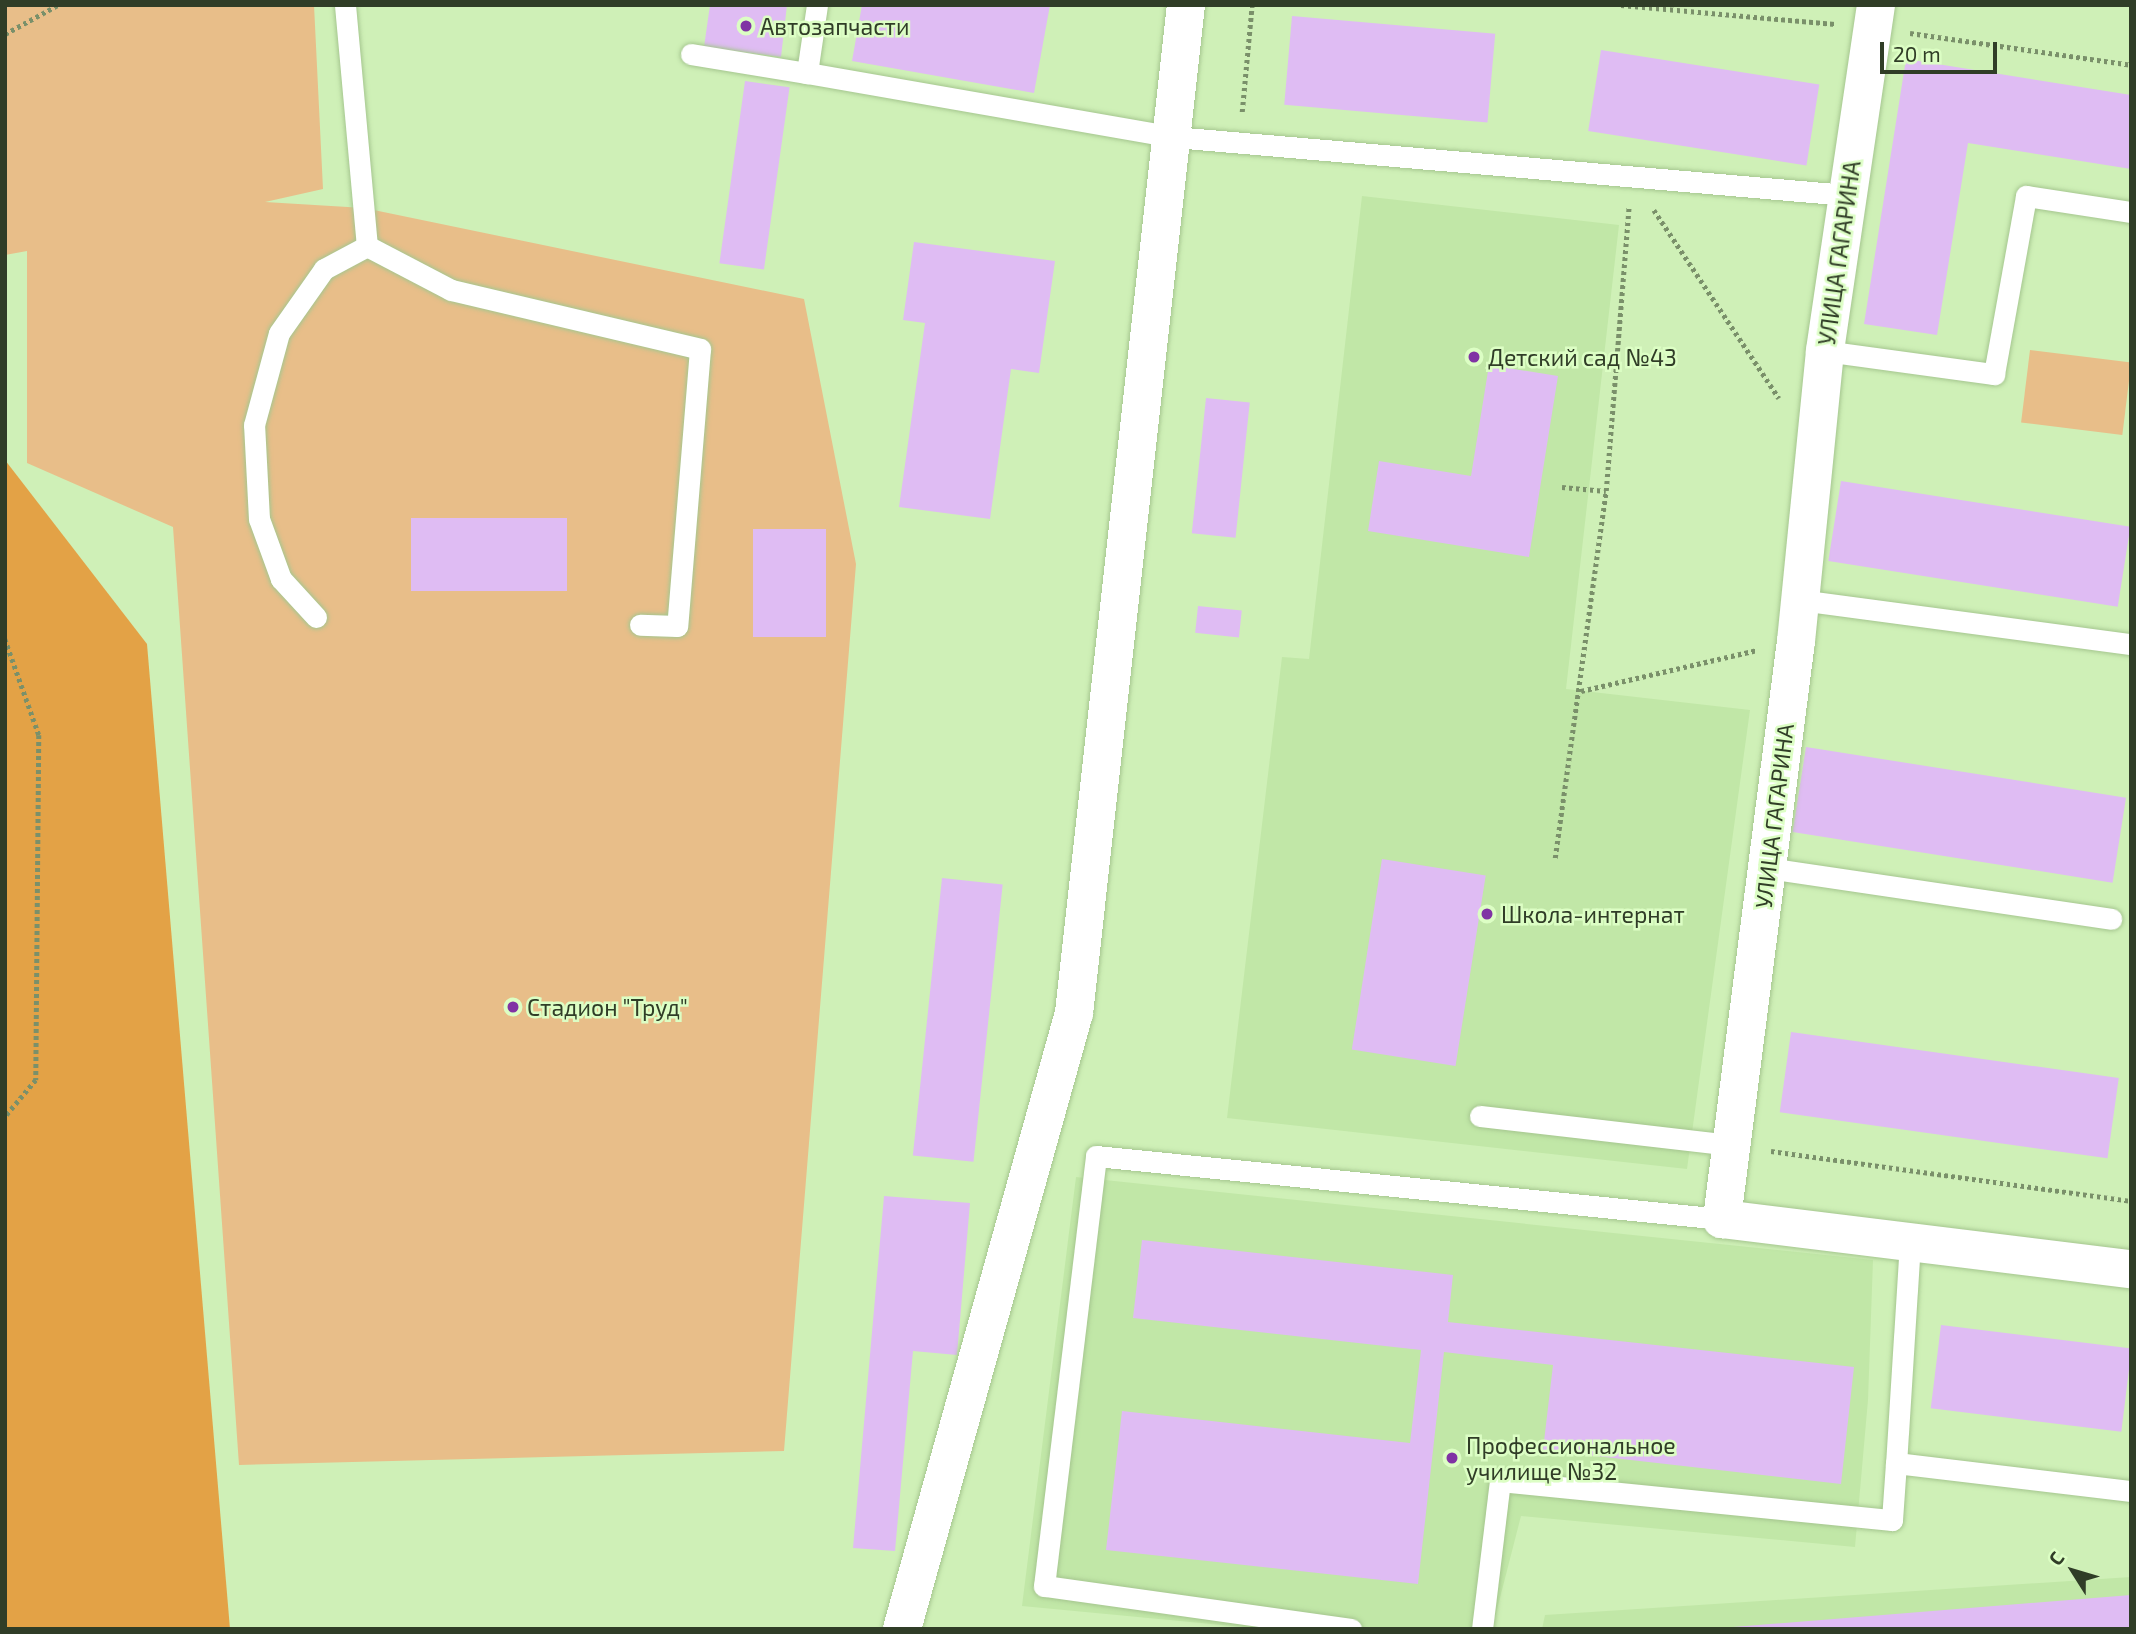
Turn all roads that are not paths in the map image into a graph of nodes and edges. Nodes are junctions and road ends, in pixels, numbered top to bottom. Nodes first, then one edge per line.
1 (345, 5) edge
2 (817, 5) edge
3 (1186, 5) edge
4 (1876, 5) edge
5 (691, 54) dead end
6 (807, 73) junction
7 (1174, 137) junction
8 (1846, 195) junction
9 (2131, 212) edge
10 (367, 246) junction
11 (1825, 351) junction
12 (1800, 600) junction
13 (316, 617) dead end
14 (640, 625) dead end
15 (2131, 644) edge
16 (1767, 868) junction
17 (2110, 919) dead end
18 (1480, 1116) dead end
19 (1732, 1145) junction
20 (1722, 1219) junction
21 (1910, 1242) junction
22 (2131, 1269) edge
23 (1896, 1463) junction
24 (2131, 1491) edge
25 (902, 1629) edge
26 (1351, 1629) edge
27 (1482, 1629) edge

1 - 10 lane
2 - 6 lane
3 - 7 street
4 - 8 street, УЛИЦА ГАГАРИНА
5 - 6 lane
6 - 7 lane
7 - 8 lane
7 - 25 street
8 - 11 street, УЛИЦА ГАГАРИНА
9 - 11 lane
10 - 13 lane
10 - 14 lane
11 - 12 street, УЛИЦА ГАГАРИНА
12 - 15 lane
12 - 16 street, УЛИЦА ГАГАРИНА
16 - 17 lane
16 - 19 street, УЛИЦА ГАГАРИНА
18 - 19 lane
19 - 20 street, УЛИЦА ГАГАРИНА
20 - 21 street
20 - 26 lane
21 - 22 street
21 - 23 lane
23 - 24 lane
23 - 27 lane

